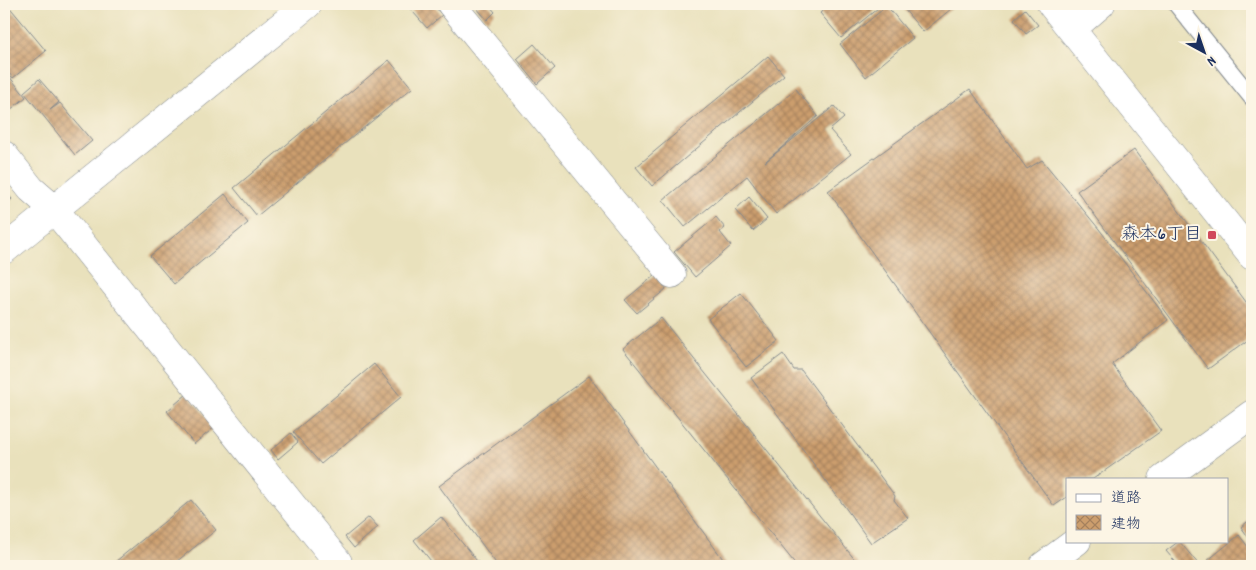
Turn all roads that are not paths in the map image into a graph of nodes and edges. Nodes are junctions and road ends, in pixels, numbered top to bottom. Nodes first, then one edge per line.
1 (308, 4) edge
2 (451, 4) edge
3 (1051, 4) edge
4 (1101, 4) edge
5 (1176, 4) edge
6 (1072, 29) junction
7 (1252, 98) edge
8 (4, 155) edge
9 (54, 209) junction
10 (4, 250) edge
11 (1252, 256) edge
12 (672, 274) dead end
13 (1252, 414) edge
14 (1164, 478) edge
15 (1076, 542) edge
16 (338, 562) dead end
17 (1043, 566) edge

1 - 9 street
2 - 12 street
3 - 6 street
4 - 6 street
5 - 7 lane
6 - 11 street
8 - 9 street
9 - 10 street
9 - 16 street
13 - 14 street
15 - 17 street

